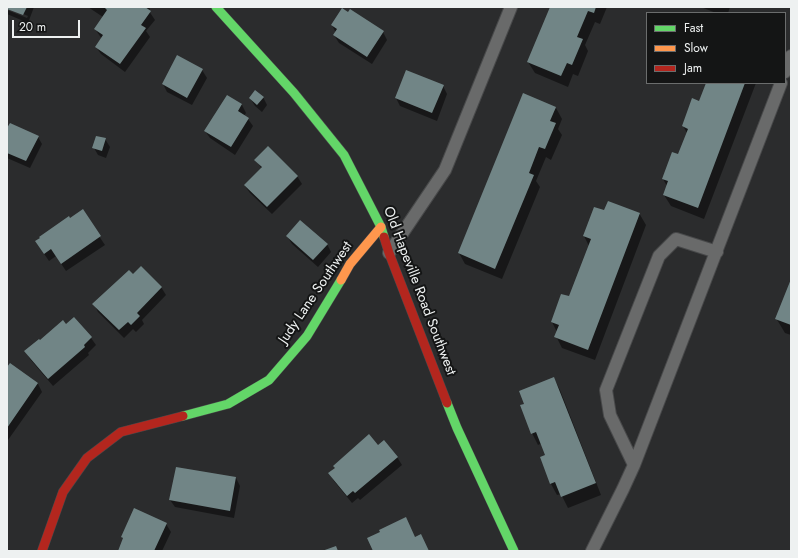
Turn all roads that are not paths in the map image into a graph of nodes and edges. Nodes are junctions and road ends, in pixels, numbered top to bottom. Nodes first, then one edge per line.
1 (216, 7) edge
2 (511, 7) edge
3 (791, 56) edge
4 (786, 69) edge
5 (781, 84) edge
6 (381, 227) junction
7 (717, 252) junction
8 (389, 253) junction
9 (634, 464) junction
10 (42, 551) edge
11 (514, 551) edge
12 (592, 551) edge

1 - 6 street, Old Hapeville Road Southwest
2 - 8 lane
3 - 4 lane
5 - 7 lane
6 - 8 street, Old Hapeville Road Southwest
6 - 10 street, Judy Lane Southwest
7 - 9 lane
7 - 9 lane
8 - 11 street, Old Hapeville Road Southwest
9 - 12 lane

